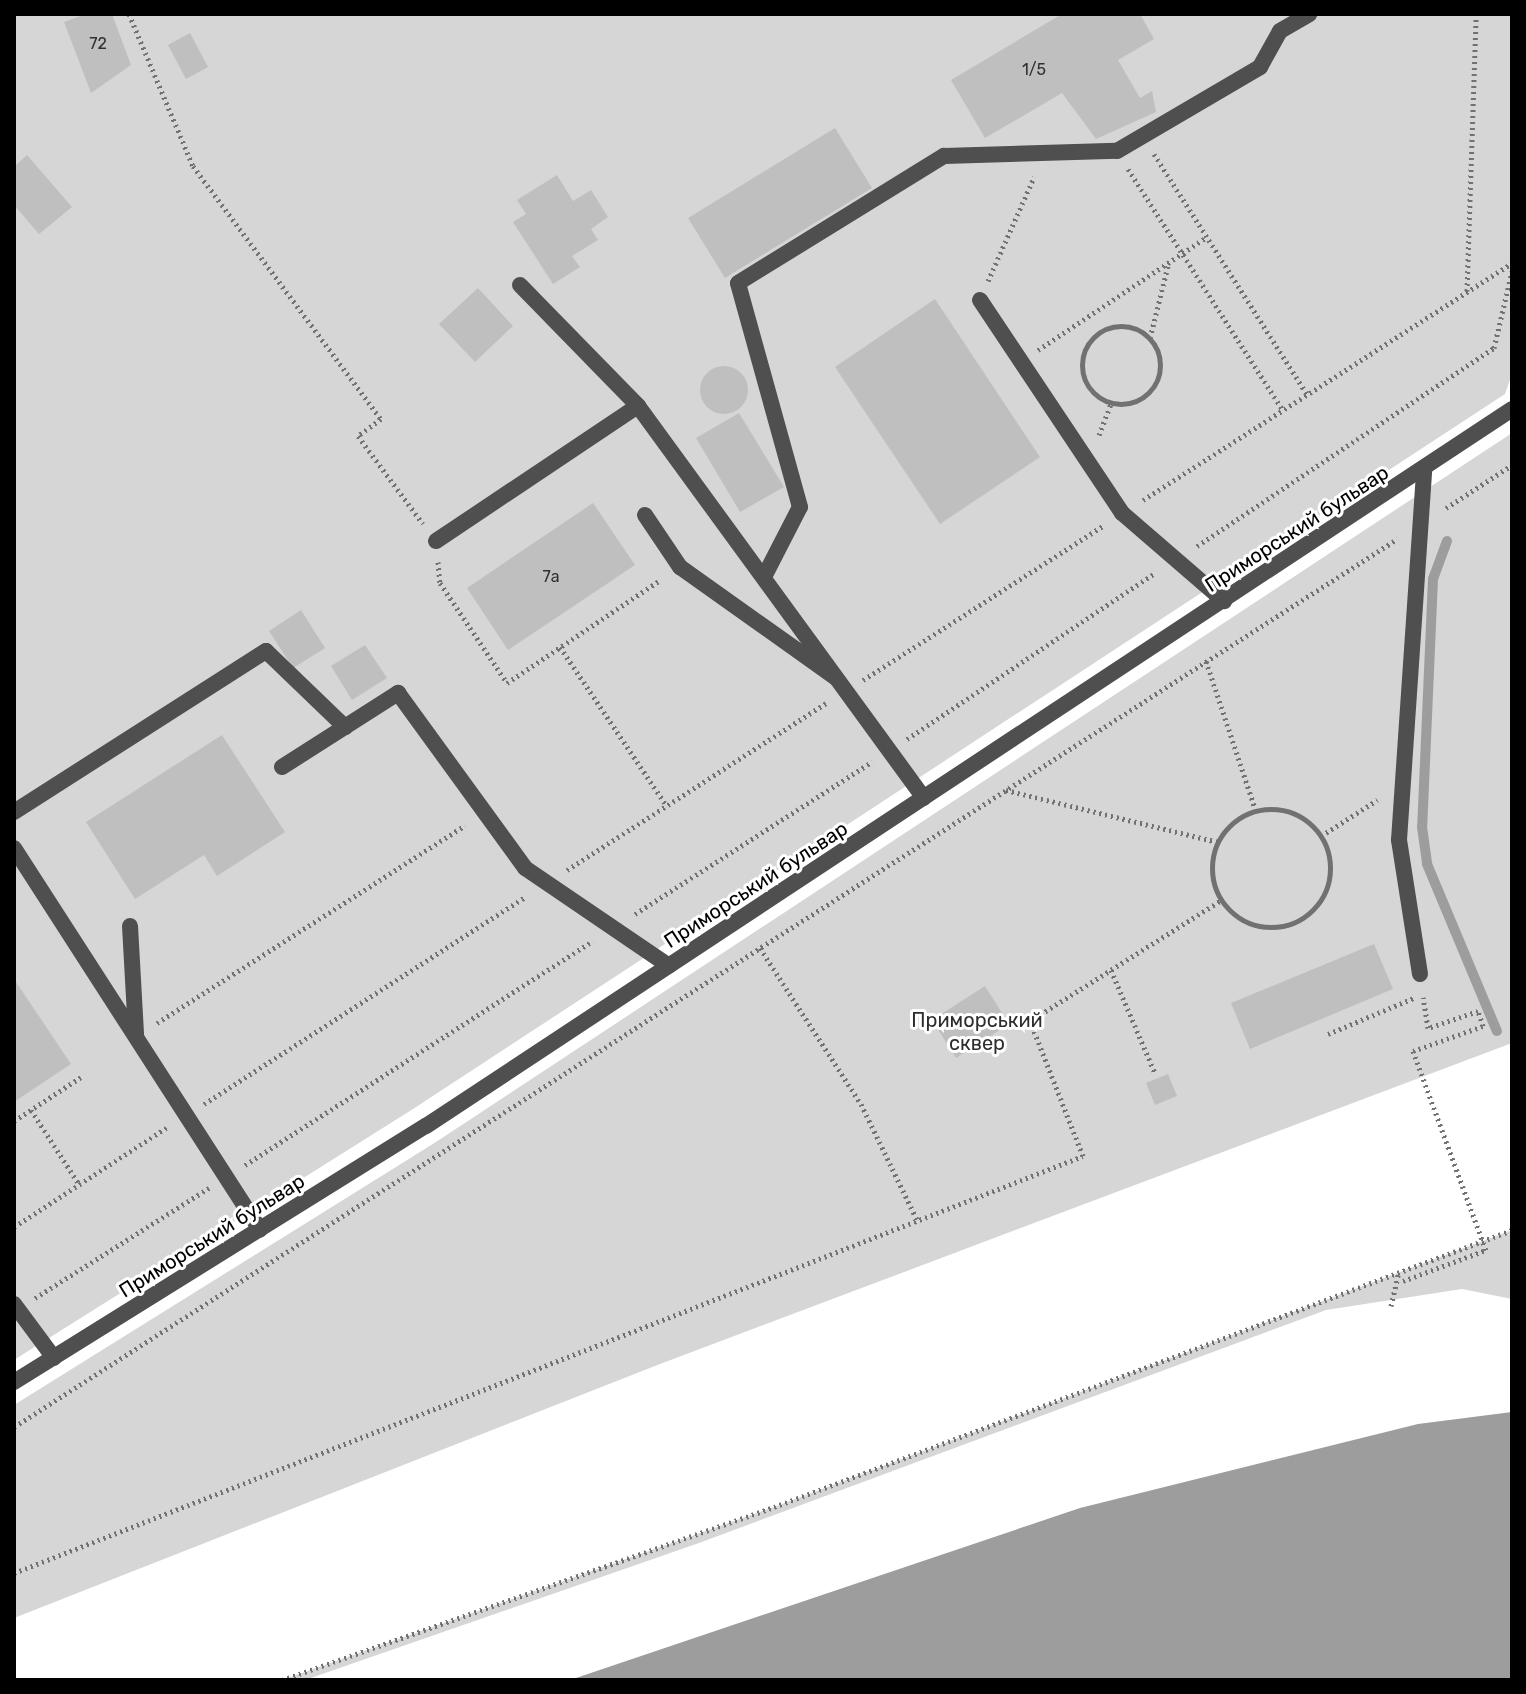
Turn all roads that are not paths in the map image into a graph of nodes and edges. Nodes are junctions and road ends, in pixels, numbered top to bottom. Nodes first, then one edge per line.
1 (1309, 14) edge
2 (520, 285) dead end
3 (980, 300) road end
4 (638, 406) junction
5 (1512, 409) edge
6 (1424, 470) junction
7 (645, 515) dead end
8 (436, 541) road end
9 (765, 575) junction
10 (1224, 601) junction
11 (851, 688) junction
12 (345, 727) junction
13 (282, 767) dead end
14 (924, 798) junction
15 (14, 812) edge
16 (14, 848) edge
17 (130, 926) dead end
18 (669, 966) junction
19 (1420, 974) road end
20 (136, 1037) junction
21 (260, 1229) junction
22 (16, 1307) edge
23 (54, 1358) junction
24 (14, 1382) edge

1 - 9 street
2 - 4 street
3 - 10 street
4 - 8 street
4 - 9 street
5 - 6 street, Приморський бульвар
6 - 10 street, Приморський бульвар
6 - 19 street
7 - 11 street
9 - 11 street
10 - 14 street, Приморський бульвар
11 - 14 street
12 - 13 street
12 - 15 street
12 - 18 street
14 - 18 street, Приморський бульвар
16 - 20 street
17 - 20 street
18 - 21 street, Приморський бульвар
20 - 21 street
21 - 23 street, Приморський бульвар
22 - 23 street
23 - 24 street, Приморський бульвар

